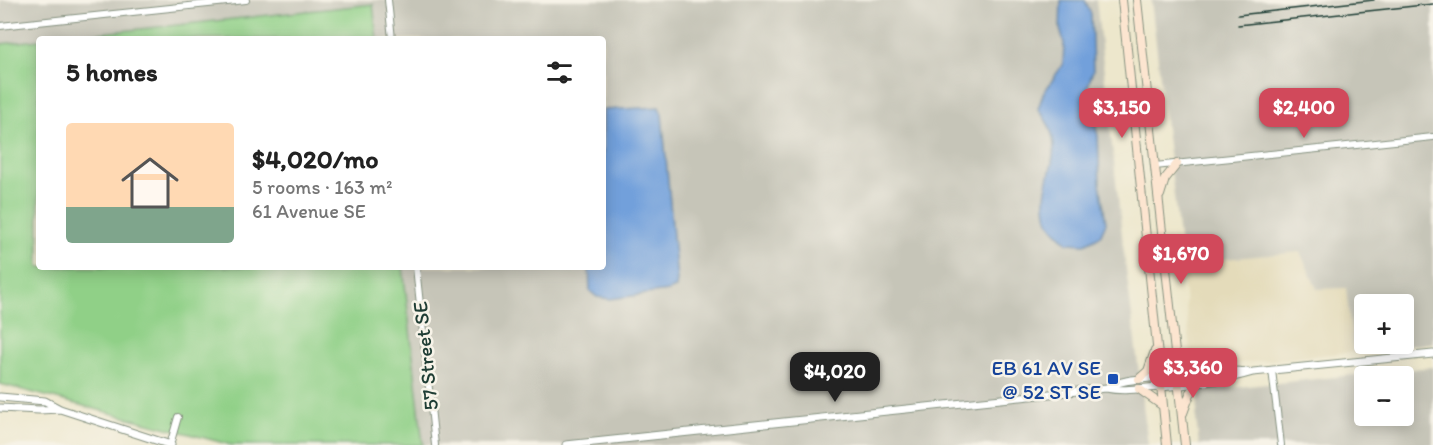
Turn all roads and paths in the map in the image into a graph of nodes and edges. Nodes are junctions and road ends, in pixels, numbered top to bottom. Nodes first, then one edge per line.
1 (246, 0) edge
2 (388, 0) edge
3 (1122, 0) edge
4 (1137, 0) edge
5 (0, 26) edge
6 (392, 36) edge
7 (1433, 137) edge
8 (1177, 164) junction
9 (1155, 166) junction
10 (1159, 198) junction
11 (416, 270) edge
12 (1156, 345) junction
13 (1433, 354) edge
14 (1272, 370) junction
15 (1253, 372) junction
16 (1177, 375) junction
17 (1160, 382) junction
18 (1197, 383) junction
19 (1139, 384) junction
20 (1178, 385) junction
21 (0, 398) edge
22 (1163, 406) junction
23 (0, 408) edge
24 (60, 409) junction
25 (1182, 416) junction
26 (178, 417) dead end
27 (171, 445) edge
28 (435, 445) edge
29 (566, 445) edge
30 (1167, 445) edge
31 (1185, 445) edge
32 (1281, 445) edge

1 - 5 street
2 - 6 street
3 - 12 main road
4 - 9 main road
7 - 8 street
8 - 9 street
8 - 10 main road
9 - 10 main road
10 - 16 main road
11 - 28 street, 57 Street SE
12 - 17 main road
12 - 19 main road
13 - 14 street
14 - 15 street
14 - 32 street
15 - 16 street
15 - 18 street
16 - 17 street
16 - 20 main road
17 - 19 street
17 - 20 street
17 - 22 main road
18 - 20 street
18 - 25 main road
19 - 22 main road
19 - 29 street
20 - 25 main road
21 - 24 street
22 - 30 main road
23 - 24 street
24 - 27 street
25 - 31 main road
26 - 27 street

